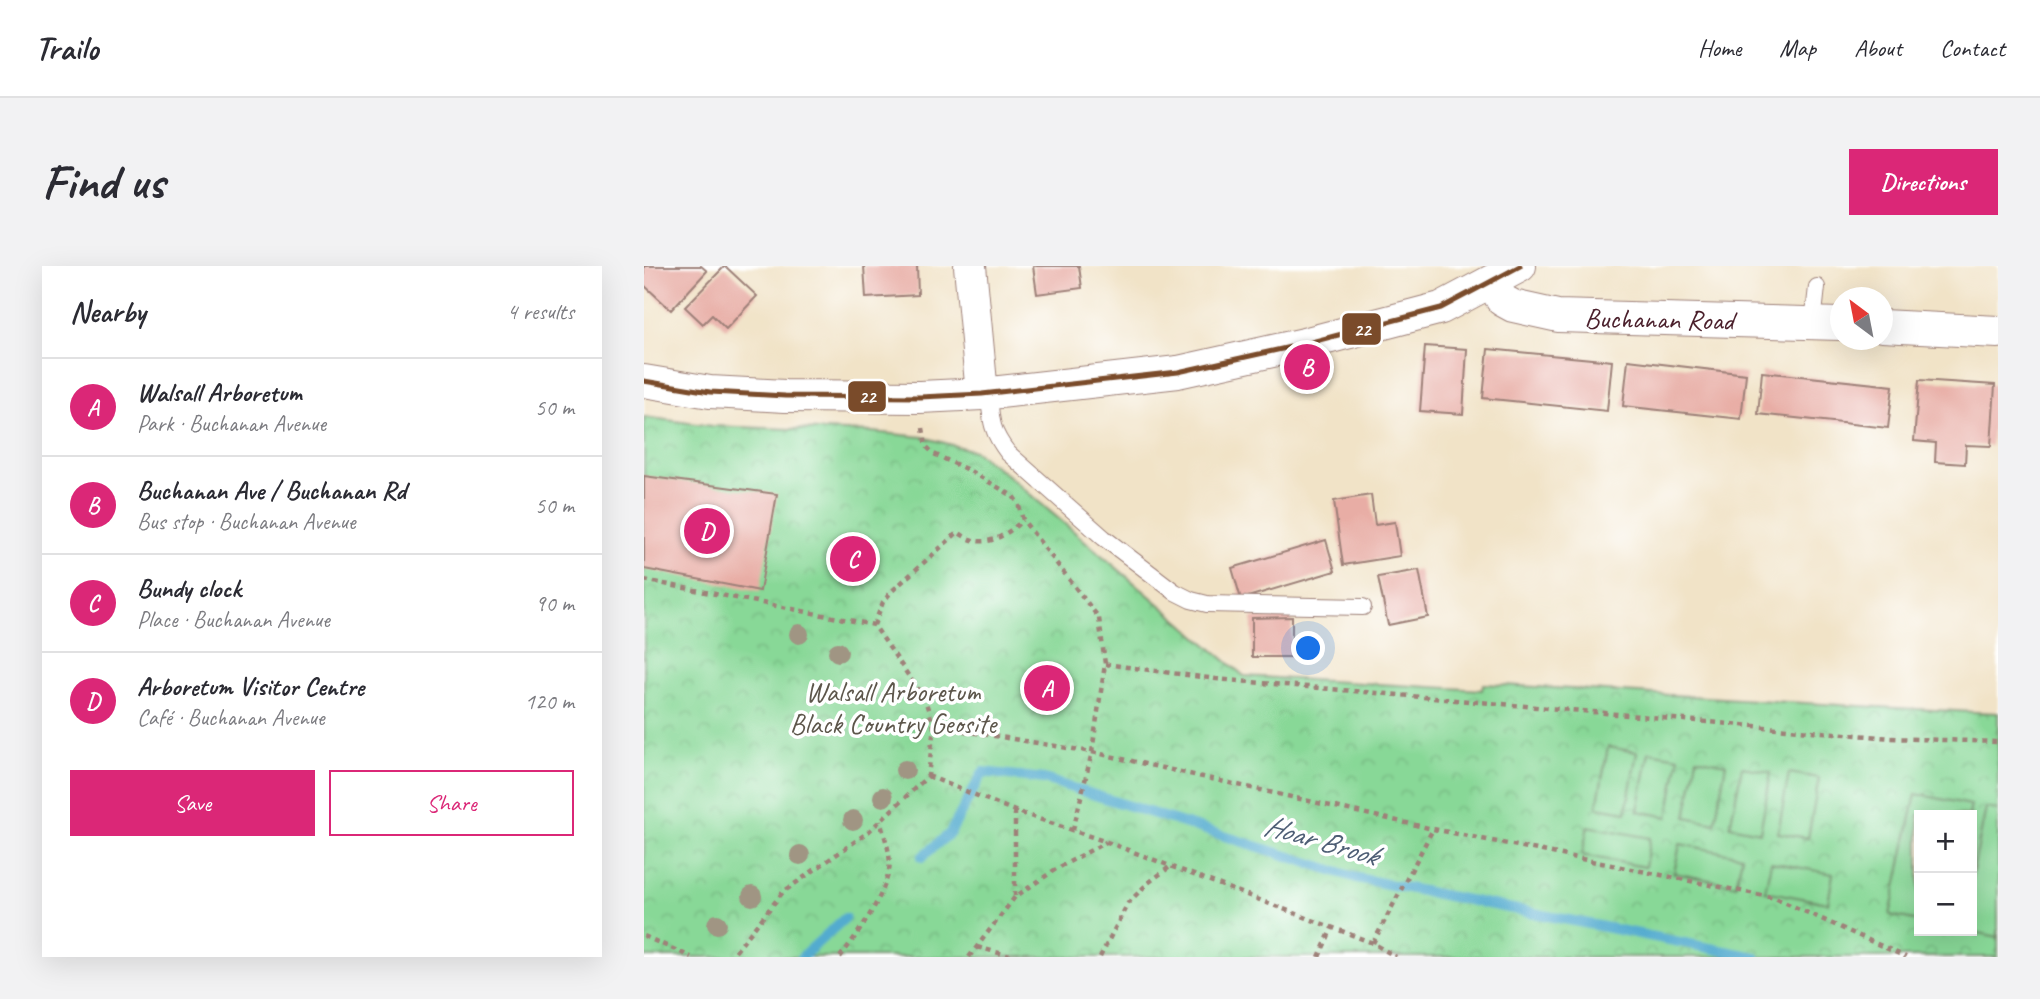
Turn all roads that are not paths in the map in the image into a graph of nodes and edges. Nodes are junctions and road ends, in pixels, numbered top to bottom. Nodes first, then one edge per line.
1 (970, 266) edge
2 (1520, 266) edge
3 (1492, 281) junction
4 (1817, 287) dead end
5 (1826, 324) edge
6 (1893, 327) edge
7 (1998, 332) edge
8 (644, 381) edge
9 (986, 394) junction
10 (1363, 607) dead end

1 - 9 street
2 - 3 street
3 - 5 street, Buchanan Road
3 - 9 street
4 - 5 lane
6 - 7 street
8 - 9 street
9 - 10 lane

